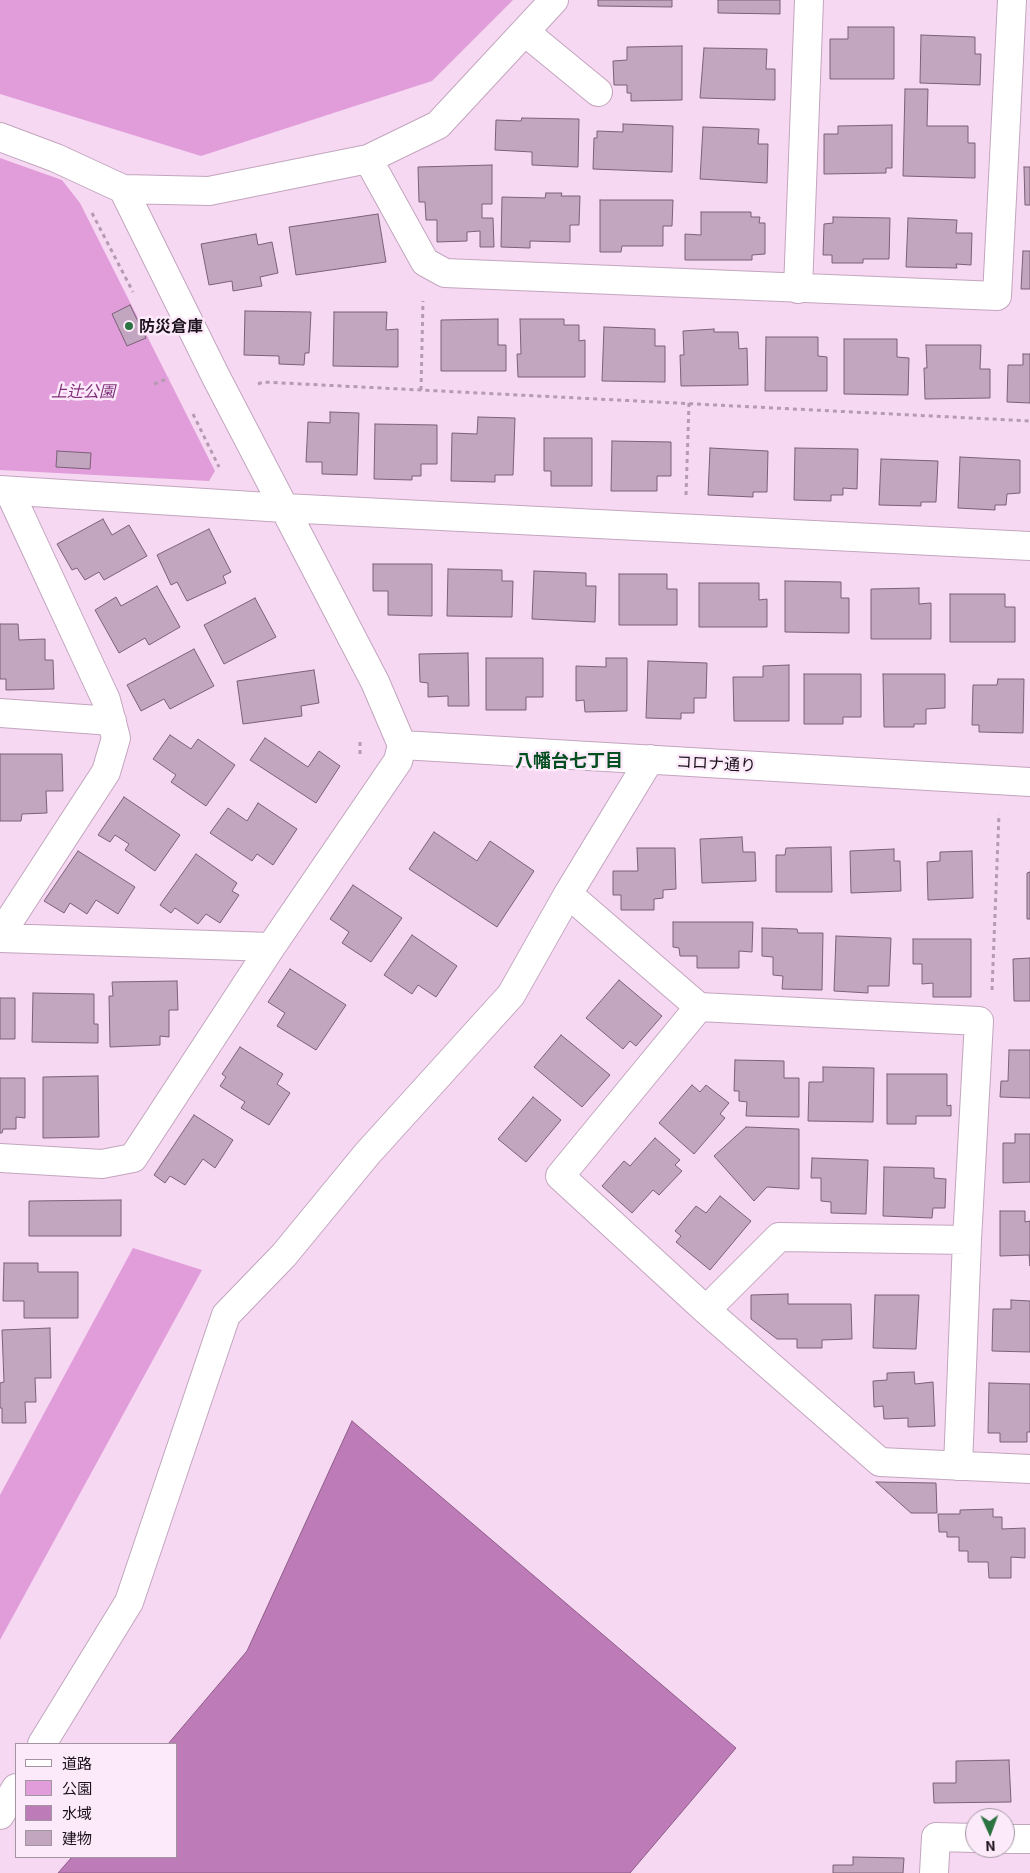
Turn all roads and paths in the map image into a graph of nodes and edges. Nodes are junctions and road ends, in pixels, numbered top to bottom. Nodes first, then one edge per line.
1 (554, 0) edge
2 (809, 0) edge
3 (1012, 0) edge
4 (525, 32) junction
5 (598, 92) dead end
6 (0, 137) edge
7 (368, 159) junction
8 (123, 188) junction
9 (88, 206) dead end
10 (798, 289) junction
11 (133, 293) dead end
12 (423, 297) dead end
13 (169, 378) dead end
14 (154, 384) dead end
15 (254, 385) dead end
16 (421, 390) junction
17 (689, 403) junction
18 (190, 406) dead end
19 (1030, 421) edge
20 (219, 467) dead end
21 (5, 491) edge
22 (686, 501) dead end
23 (284, 508) junction
24 (1030, 546) edge
25 (0, 713) edge
26 (112, 721) junction
27 (360, 731) dead end
28 (402, 745) junction
29 (650, 759) junction
30 (360, 760) dead end
31 (1030, 782) edge
32 (1000, 810) dead end
33 (568, 894) junction
34 (0, 937) edge
35 (271, 947) junction
36 (992, 991) dead end
37 (699, 1007) junction
38 (0, 1158) edge
39 (967, 1240) junction
40 (706, 1310) junction
41 (958, 1466) junction
42 (1030, 1469) edge
43 (43, 1743) edge
44 (15, 1790) edge
45 (0, 1815) edge
46 (965, 1838) edge
47 (1015, 1839) edge
48 (1030, 1840) edge
49 (934, 1873) edge

1 - 4 street
2 - 10 street
3 - 10 street
4 - 5 street
4 - 7 street
6 - 8 street
7 - 8 street
7 - 10 street
8 - 23 street
9 - 11 path
12 - 16 path
13 - 14 path
15 - 16 path
16 - 17 path
17 - 19 path
17 - 22 path
18 - 20 path
21 - 23 street
21 - 26 street
23 - 24 street
23 - 28 street
25 - 26 street
26 - 34 street
27 - 30 path
28 - 29 street, コロナ通り
28 - 35 street
29 - 31 street, コロナ通り
29 - 33 street
32 - 36 path
33 - 37 street
33 - 43 street
34 - 35 street
35 - 38 street
37 - 39 street
37 - 40 street
39 - 40 street
39 - 41 street
40 - 41 street
41 - 42 street
44 - 45 street
46 - 49 street
47 - 48 street

